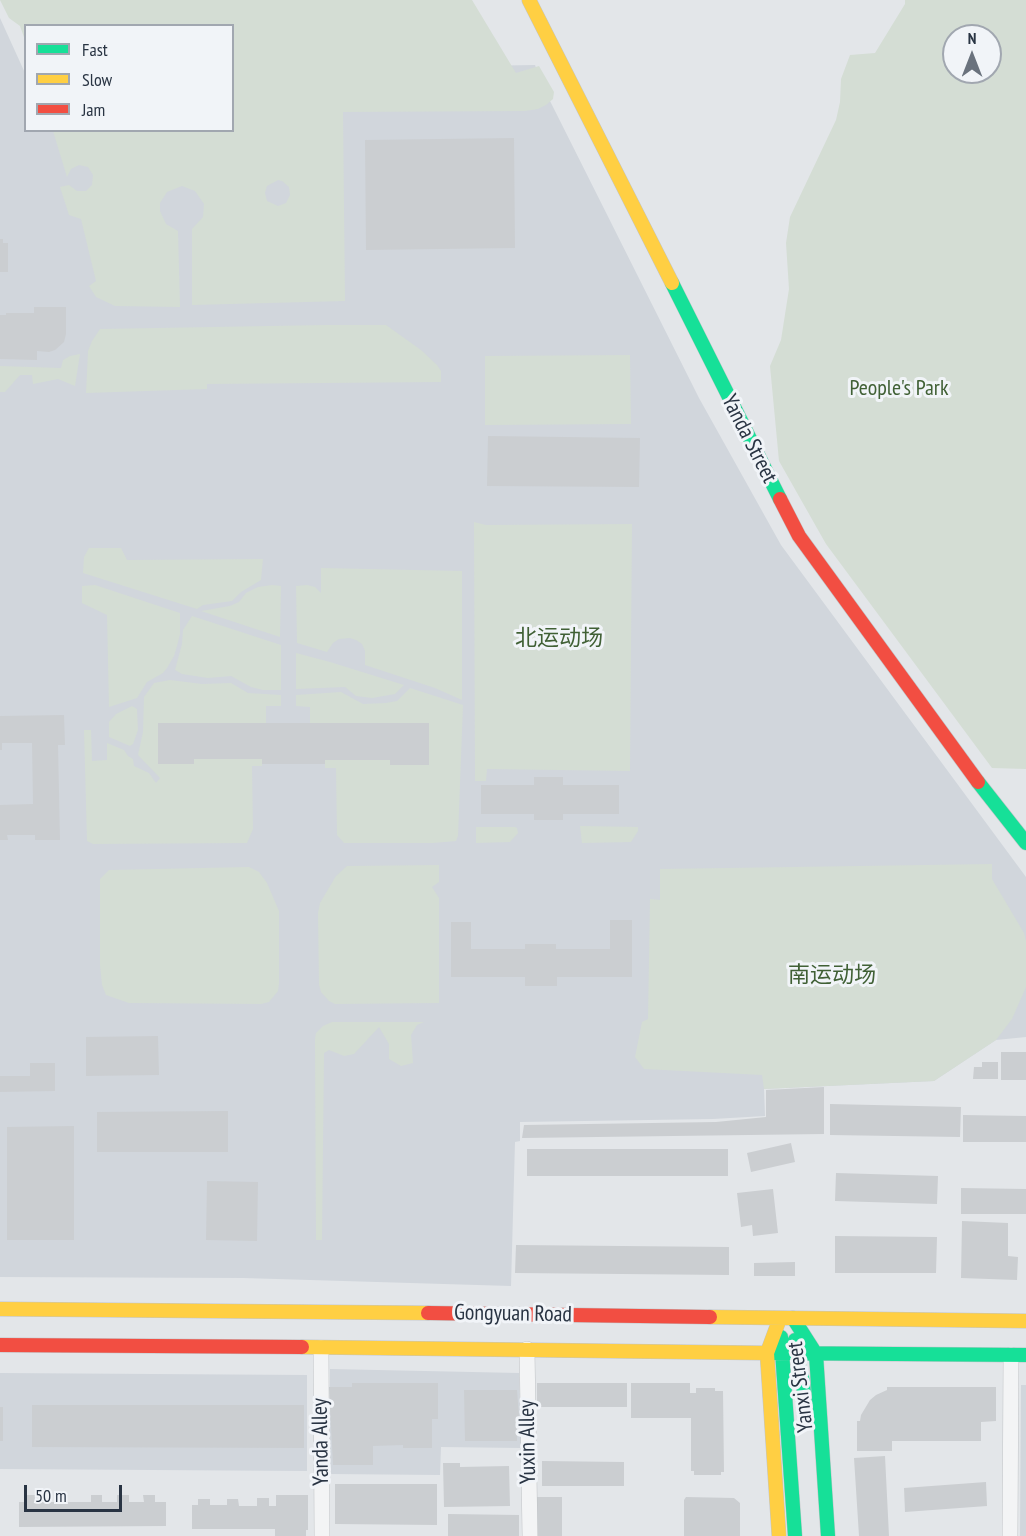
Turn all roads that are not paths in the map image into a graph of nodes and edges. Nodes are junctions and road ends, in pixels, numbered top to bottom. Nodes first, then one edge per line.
1 (529, 0) edge
2 (1026, 843) edge
3 (0, 1309) edge
4 (787, 1318) junction
5 (1026, 1321) edge
6 (0, 1346) edge
7 (321, 1348) junction
8 (527, 1349) junction
9 (767, 1353) junction
10 (789, 1354) junction
11 (816, 1354) junction
12 (1018, 1355) edge
13 (322, 1536) edge
14 (530, 1536) edge
15 (779, 1536) edge
16 (795, 1536) edge
17 (814, 1536) edge
18 (828, 1536) edge
19 (1010, 1536) edge

1 - 2 main road, Yanda Street
3 - 4 main road, Gongyuan Road
4 - 5 main road, Gongyuan Road
4 - 9 main road, Yanxi Street
4 - 10 main road, Yanxi Street
4 - 11 main road, Yanxi Street
6 - 7 main road, Gongyuan Road
7 - 8 main road, Gongyuan Road
7 - 13 street, Yanda Alley
8 - 9 main road, Gongyuan Road
8 - 14 street, Yuxin Alley
9 - 10 main road, Gongyuan Road
9 - 15 main road, Yanxi Street
10 - 11 main road, Gongyuan Road
10 - 16 main road, Yanxi Street
10 - 17 main road, Yanxi Street
11 - 12 main road, Gongyuan Road
11 - 18 main road, Yanxi Street
12 - 19 street

